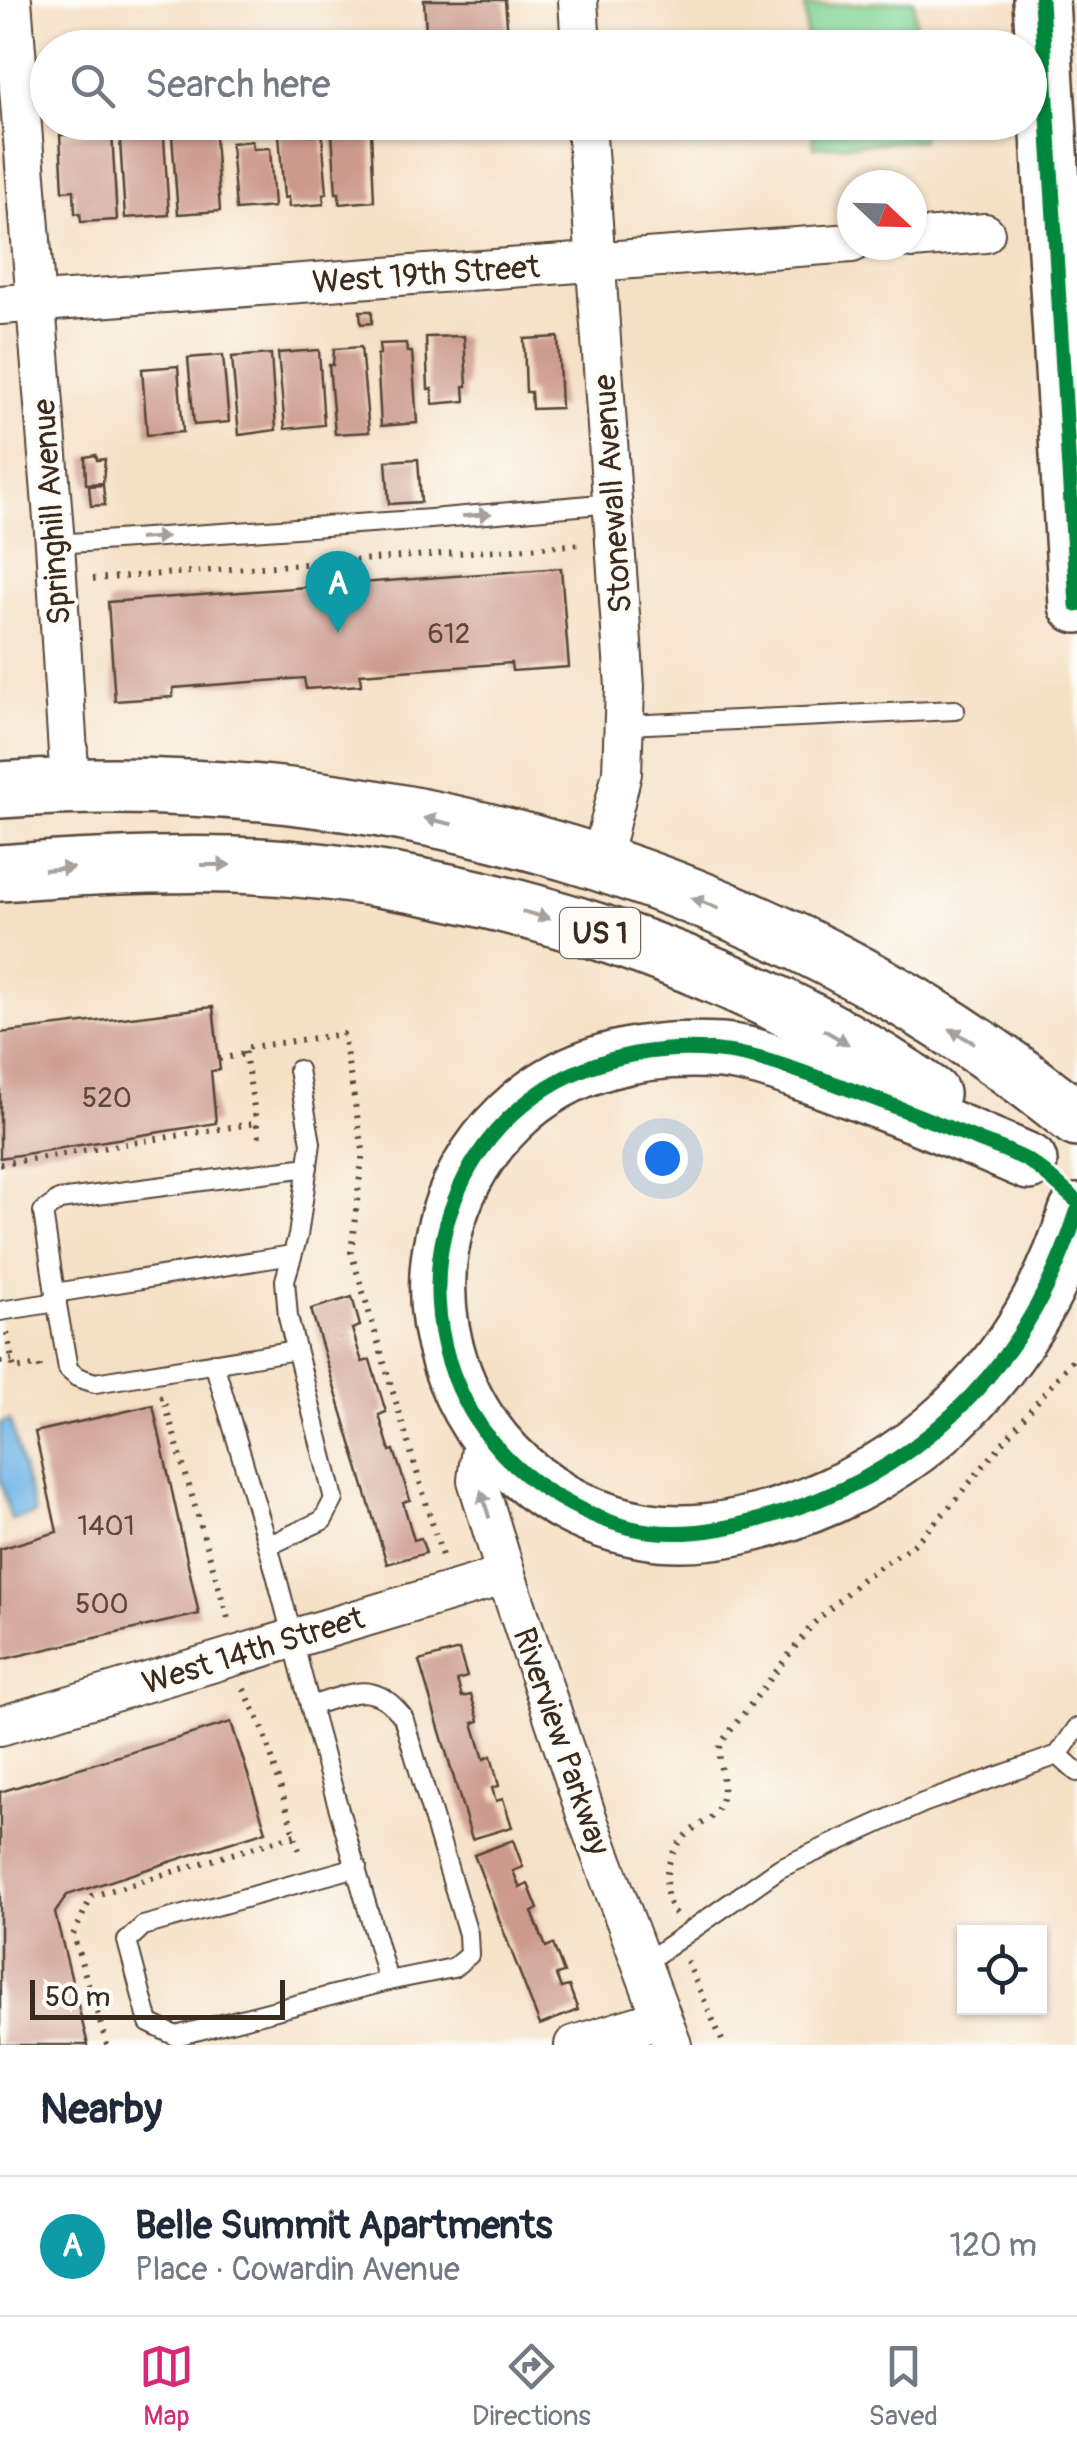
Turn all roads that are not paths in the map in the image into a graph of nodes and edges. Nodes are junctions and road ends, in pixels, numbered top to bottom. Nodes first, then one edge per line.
1 (12, 0) edge
2 (578, 0) edge
3 (1041, 0) edge
4 (1073, 0) edge
5 (580, 30) edge
6 (1043, 30) edge
7 (1077, 58) edge
8 (8, 67) edge
9 (1047, 101) edge
10 (587, 140) edge
11 (985, 233) dead end
12 (927, 237) edge
13 (837, 244) edge
14 (596, 262) junction
15 (17, 304) edge
16 (612, 502) junction
17 (55, 544) junction
18 (1077, 604) edge
19 (955, 710) dead end
20 (626, 725) junction
21 (0, 765) edge
22 (70, 785) junction
23 (0, 790) edge
24 (600, 864) junction
25 (0, 873) edge
26 (298, 1070) dead end
27 (1060, 1105) edge
28 (1030, 1162) junction
29 (308, 1167) junction
30 (1077, 1201) edge
31 (1077, 1212) edge
32 (292, 1255) junction
33 (56, 1297) junction
34 (3, 1319) edge
35 (296, 1350) junction
36 (214, 1364) junction
37 (483, 1432) junction
38 (268, 1546) junction
39 (506, 1574) junction
40 (294, 1637) junction
41 (310, 1706) junction
42 (0, 1726) edge
43 (1077, 1728) edge
44 (1058, 1755) junction
45 (1077, 1772) edge
46 (357, 1868) junction
47 (640, 1966) junction
48 (388, 1981) junction
49 (666, 2032) edge
50 (574, 2045) edge

1 - 8 street, Springhill Avenue
2 - 5 street
3 - 6 main road
4 - 7 main road
8 - 15 street, Springhill Avenue
9 - 18 main road
10 - 14 street, Stonewall Avenue
11 - 12 street
13 - 14 street, West 19th Street
14 - 15 street, West 19th Street
14 - 16 street, Stonewall Avenue
15 - 17 street, Springhill Avenue
17 -> 16 lane
16 - 20 street, Stonewall Avenue
17 - 22 street, Springhill Avenue
19 - 20 lane
20 - 24 street, Stonewall Avenue
21 - 22 main road
22 - 23 main road, US 1
24 -> 22 main road, US 1
27 -> 24 main road, US 1
25 -> 28 main road, US 1
26 - 29 lane
28 - 30 main road, US 1
28 - 37 main road
29 - 32 lane
29 - 33 lane
31 - 37 main road
32 - 33 lane
32 - 35 lane
33 - 34 lane
33 - 36 lane
35 - 36 lane
35 - 38 lane
36 - 38 lane
39 -> 37 street, Riverview Parkway
38 - 40 lane
39 - 40 street, West 14th Street
39 - 47 street, Riverview Parkway
40 - 41 lane
40 - 42 street, West 14th Street
41 - 46 lane
41 - 48 lane
43 - 44 lane
44 - 45 lane
44 - 47 lane
46 - 48 lane
46 - 48 lane
47 - 49 street, Riverview Parkway
49 - 50 street

